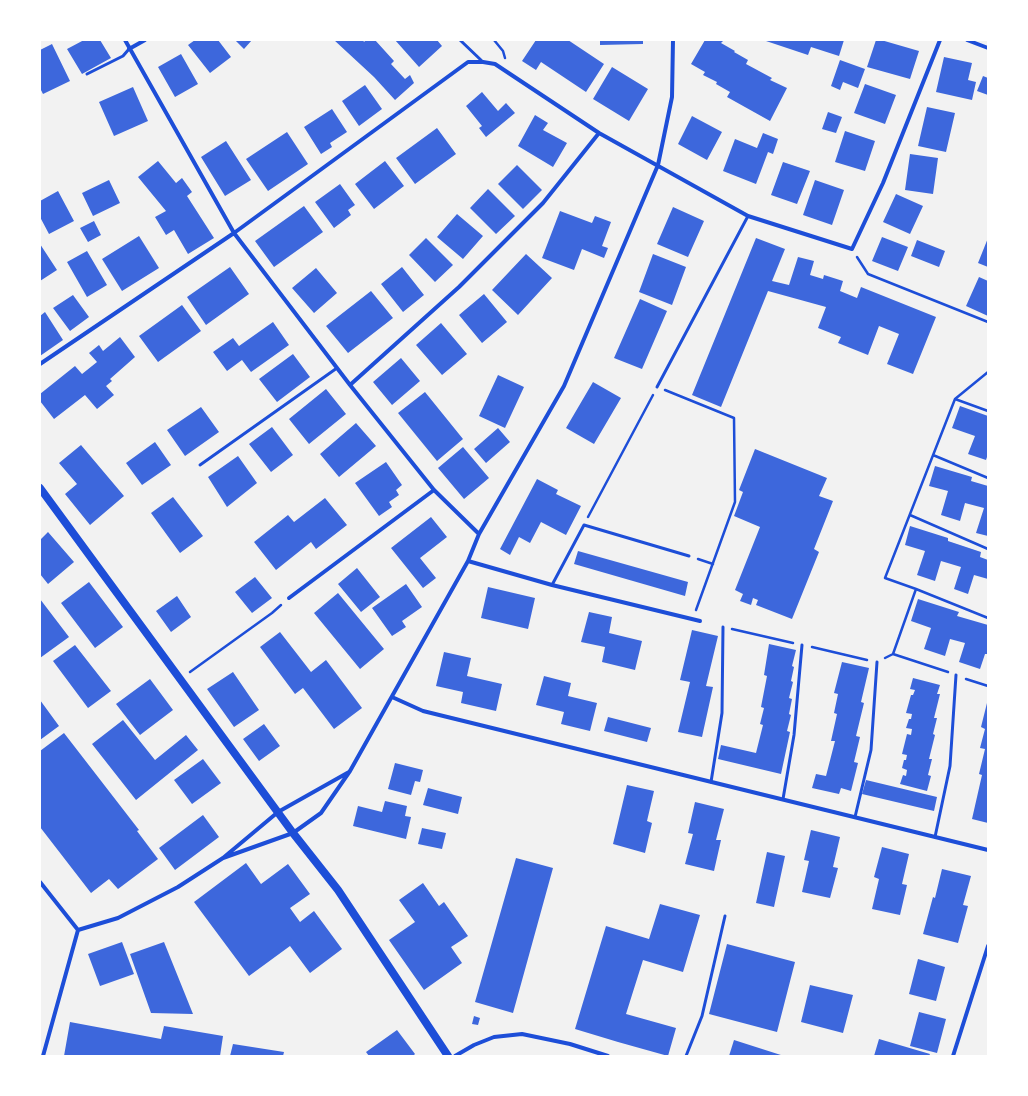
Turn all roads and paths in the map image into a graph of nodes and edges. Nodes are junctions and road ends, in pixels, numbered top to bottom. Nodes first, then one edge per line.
1 (125, 40) edge
2 (145, 40) edge
3 (460, 40) edge
4 (673, 40) edge
5 (940, 40) edge
6 (967, 40) edge
7 (988, 48) edge
8 (129, 49) junction
9 (483, 62) junction
10 (87, 74) dead end
11 (599, 133) junction
12 (658, 164) junction
13 (748, 216) junction
14 (234, 233) junction
15 (852, 249) junction
16 (988, 322) edge
17 (40, 364) edge
18 (337, 368) junction
19 (988, 372) edge
20 (350, 385) junction
21 (657, 387) junction
22 (955, 399) junction
23 (988, 411) edge
24 (933, 455) junction
25 (200, 465) dead end
26 (988, 478) edge
27 (40, 488) edge
28 (434, 490) junction
29 (910, 515) junction
30 (584, 525) junction
31 (479, 534) junction
32 (988, 549) edge
33 (689, 556) joint
34 (468, 561) junction
35 (713, 564) junction
36 (552, 585) junction
37 (916, 590) junction
38 (289, 598) joint
39 (988, 618) edge
40 (693, 619) junction
41 (700, 621) dead end
42 (723, 627) joint
43 (802, 645) junction
44 (893, 654) junction
45 (876, 662) junction
46 (956, 675) junction
47 (180, 679) junction
48 (988, 686) edge
49 (392, 697) junction
50 (350, 771) junction
51 (711, 782) junction
52 (783, 800) junction
53 (278, 812) junction
54 (855, 817) junction
55 (293, 833) junction
56 (935, 837) junction
57 (988, 850) edge
58 (223, 858) junction
59 (40, 882) edge
60 (725, 916) dead end
61 (78, 930) junction
62 (988, 946) edge
63 (43, 1056) edge
64 (448, 1056) edge
65 (456, 1056) edge
66 (608, 1056) edge
67 (686, 1056) edge
68 (953, 1056) edge

1 - 8 street
2 - 8 street
3 - 9 lane
4 - 12 street
5 - 15 street
6 - 7 street
8 - 10 lane
8 - 14 street
9 - 11 street
9 - 14 street
11 - 12 street
11 - 20 street
12 - 13 street
12 - 31 street
13 - 15 street
13 - 21 lane
14 - 17 street
14 - 18 street
15 - 16 path
18 - 20 street
18 - 25 lane
19 - 22 path
20 - 28 street
21 - 30 path
21 - 35 path
22 - 23 path
22 - 24 path
24 - 26 path
24 - 29 path
27 - 47 main road
28 - 31 street
28 - 38 street
29 - 32 path
29 - 37 path
30 - 33 lane
30 - 36 lane
31 - 34 street
33 - 35 path
34 - 36 street
34 - 49 street
35 - 40 path
36 - 40 street
37 - 39 path
37 - 44 path
38 - 47 path
40 - 41 street
42 - 43 path
42 - 51 lane
43 - 45 path
43 - 52 lane
44 - 45 path
44 - 46 path
45 - 54 lane
46 - 48 path
46 - 56 lane
47 - 53 main road
49 - 50 street
49 - 51 street
50 - 53 street
50 - 55 street
51 - 52 street
52 - 54 street
53 - 55 main road
53 - 58 street
54 - 56 street
55 - 58 street
55 - 64 main road
56 - 57 street
58 - 61 street
59 - 61 street
60 - 67 lane
61 - 63 street
62 - 68 street
65 - 66 street

